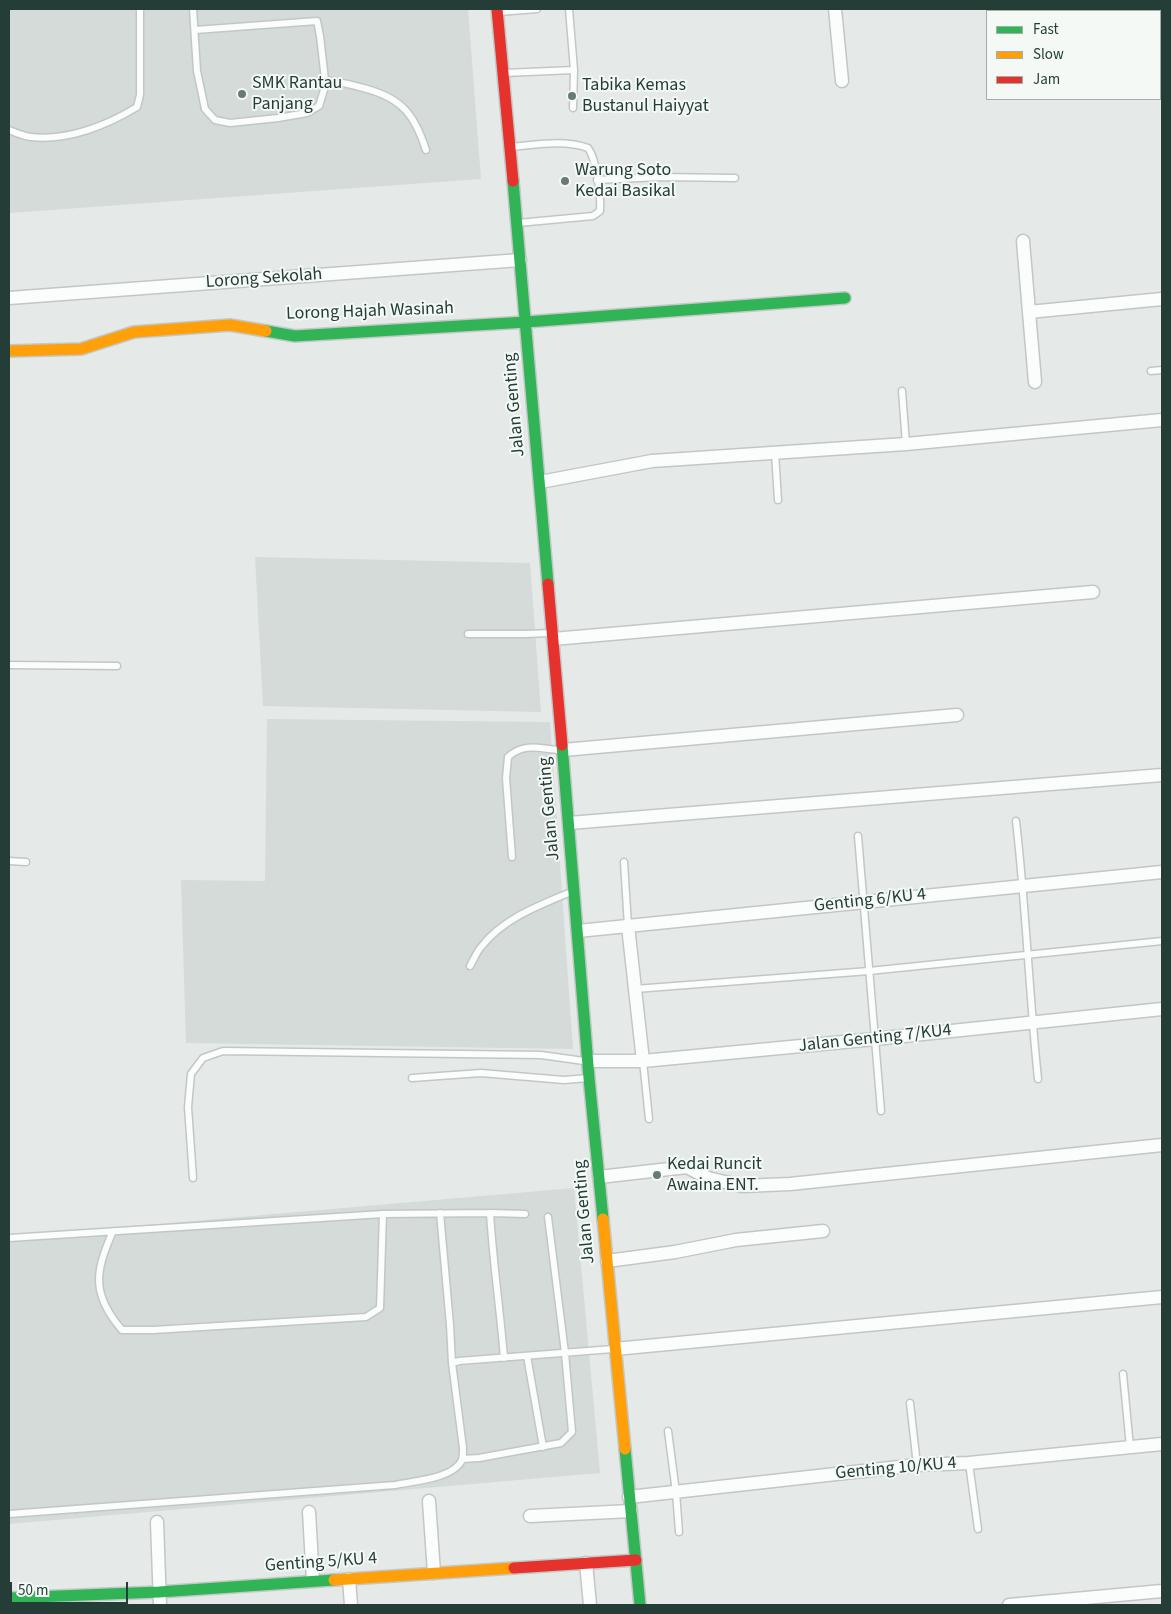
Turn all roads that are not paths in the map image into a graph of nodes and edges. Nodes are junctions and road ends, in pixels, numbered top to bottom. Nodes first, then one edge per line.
1 (140, 9) edge
2 (193, 9) edge
3 (537, 9) edge
4 (569, 9) edge
5 (836, 9) edge
6 (497, 11) edge
7 (195, 30) junction
8 (574, 70) junction
9 (503, 73) junction
10 (325, 80) junction
11 (842, 81) dead end
12 (573, 108) dead end
13 (9, 130) edge
14 (510, 147) junction
15 (426, 150) dead end
16 (735, 178) dead end
17 (597, 180) junction
18 (516, 223) junction
19 (1023, 242) dead end
20 (520, 260) junction
21 (9, 298) edge
22 (846, 298) dead end
23 (1162, 299) edge
24 (1030, 312) junction
25 (526, 322) junction
26 (9, 351) edge
27 (1162, 370) edge
28 (1151, 371) dead end
29 (1036, 382) dead end
30 (902, 390) dead end
31 (1162, 420) edge
32 (906, 444) junction
33 (775, 453) junction
34 (540, 482) junction
35 (778, 500) dead end
36 (1093, 592) dead end
37 (468, 634) dead end
38 (553, 636) junction
39 (9, 665) edge
40 (117, 666) dead end
41 (958, 716) dead end
42 (563, 750) junction
43 (1162, 774) edge
44 (1016, 821) dead end
45 (569, 823) junction
46 (858, 836) dead end
47 (512, 858) dead end
48 (9, 861) edge
49 (26, 862) dead end
50 (624, 862) dead end
51 (1162, 872) edge
52 (1023, 886) junction
53 (575, 891) junction
54 (863, 902) junction
55 (628, 926) junction
56 (578, 931) junction
57 (1162, 942) edge
58 (1028, 956) junction
59 (470, 966) dead end
60 (869, 971) junction
61 (635, 989) junction
62 (1162, 1009) edge
63 (1032, 1022) junction
64 (875, 1039) junction
65 (588, 1061) junction
66 (643, 1061) junction
67 (412, 1078) dead end
68 (589, 1078) junction
69 (1038, 1079) dead end
70 (882, 1111) dead end
71 (649, 1119) dead end
72 (1162, 1145) edge
73 (599, 1177) junction
74 (193, 1178) dead end
75 (440, 1213) junction
76 (490, 1213) junction
77 (383, 1214) junction
78 (525, 1214) dead end
79 (548, 1217) dead end
80 (113, 1231) junction
81 (823, 1231) dead end
82 (9, 1238) edge
83 (607, 1261) junction
84 (1162, 1297) edge
85 (614, 1349) junction
86 (565, 1353) junction
87 (527, 1356) junction
88 (504, 1358) junction
89 (452, 1364) junction
90 (1123, 1374) dead end
91 (910, 1403) dead end
92 (668, 1431) dead end
93 (1162, 1444) edge
94 (543, 1447) junction
95 (1130, 1447) junction
96 (462, 1459) junction
97 (970, 1463) junction
98 (917, 1465) junction
99 (676, 1492) junction
100 (629, 1497) junction
101 (429, 1501) dead end
102 (631, 1510) junction
103 (309, 1512) dead end
104 (9, 1514) edge
105 (530, 1516) dead end
106 (157, 1522) dead end
107 (978, 1529) dead end
108 (679, 1532) dead end
109 (636, 1560) junction
110 (586, 1563) junction
111 (434, 1573) junction
112 (349, 1579) junction
113 (313, 1581) junction
114 (1162, 1591) edge
115 (159, 1592) junction
116 (9, 1598) edge
117 (1111, 1601) edge
118 (160, 1605) edge
119 (351, 1605) edge
120 (590, 1605) edge
121 (640, 1605) edge
122 (1008, 1605) edge

1 - 13 lane
2 - 7 lane
3 - 6 lane
4 - 8 lane
5 - 11 street
6 - 9 street, Jalan Genting
7 - 10 lane
7 - 10 lane
8 - 9 lane
8 - 12 lane
9 - 14 street, Jalan Genting
10 - 15 lane
14 - 17 lane
14 - 18 street, Jalan Genting
16 - 17 lane
17 - 18 lane
18 - 20 street, Jalan Genting
19 - 24 street
20 - 21 street, Lorong Sekolah
20 - 25 street, Jalan Genting
22 - 25 street, Lorong Hajah Wasinah
23 - 24 street
24 - 29 street
25 - 26 street, Lorong Hajah Wasinah
25 - 34 street, Jalan Genting
27 - 28 lane
30 - 32 lane
31 - 32 street
32 - 33 street
33 - 34 street
33 - 35 lane
34 - 38 street, Jalan Genting
36 - 38 street
37 - 38 lane
38 - 42 street, Jalan Genting
39 - 40 lane
41 - 42 street
42 - 45 street, Jalan Genting
42 - 47 lane
43 - 45 street
44 - 52 lane
45 - 53 street, Jalan Genting
46 - 54 lane
48 - 49 lane
50 - 55 lane
51 - 52 street, Genting 6/KU 4
52 - 54 street, Genting 6/KU 4
52 - 58 lane
53 - 56 street, Jalan Genting
53 - 59 lane
54 - 55 street, Genting 6/KU 4
54 - 60 lane
55 - 56 street, Genting 6/KU 4
55 - 61 street
56 - 65 street, Jalan Genting
57 - 58 lane
58 - 60 lane
58 - 63 lane
60 - 61 lane
60 - 64 lane
61 - 66 street
62 - 63 street, Jalan Genting 7/KU4
63 - 64 street, Jalan Genting 7/KU4
63 - 69 lane
64 - 66 street, Jalan Genting 7/KU4
64 - 70 lane
65 - 66 street, Jalan Genting 7/KU4
65 - 68 street, Jalan Genting
65 - 74 lane
66 - 71 lane
67 - 68 lane
68 - 73 street, Jalan Genting
72 - 73 street
73 - 83 street, Jalan Genting
75 - 76 lane
75 - 77 lane
75 - 89 lane
76 - 78 lane
76 - 88 lane
77 - 80 lane
77 - 80 lane
79 - 86 lane
80 - 82 lane
81 - 83 street
83 - 85 street, Jalan Genting
84 - 85 street
85 - 86 lane
85 - 100 street, Jalan Genting
86 - 87 lane
86 - 94 lane
87 - 88 lane
87 - 94 lane
88 - 89 lane
89 - 96 lane
90 - 95 lane
91 - 98 lane
92 - 99 lane
93 - 95 street, Genting 10/KU 4
94 - 96 lane
95 - 97 street, Genting 10/KU 4
96 - 104 lane
97 - 98 street, Genting 10/KU 4
97 - 107 lane
98 - 99 street, Genting 10/KU 4
99 - 100 street, Genting 10/KU 4
99 - 108 lane
100 - 102 street, Jalan Genting
101 - 111 street
102 - 105 street
102 - 109 street, Jalan Genting
103 - 113 street
106 - 115 street
109 - 110 street, Genting 5/KU 4
109 - 121 street, Jalan Genting
110 - 111 street, Genting 5/KU 4
110 - 120 street
111 - 112 street, Genting 5/KU 4
112 - 113 street, Genting 5/KU 4
112 - 119 street
113 - 115 street, Genting 5/KU 4
114 - 117 street
115 - 116 street, Genting 5/KU 4
115 - 118 street
117 - 122 street

